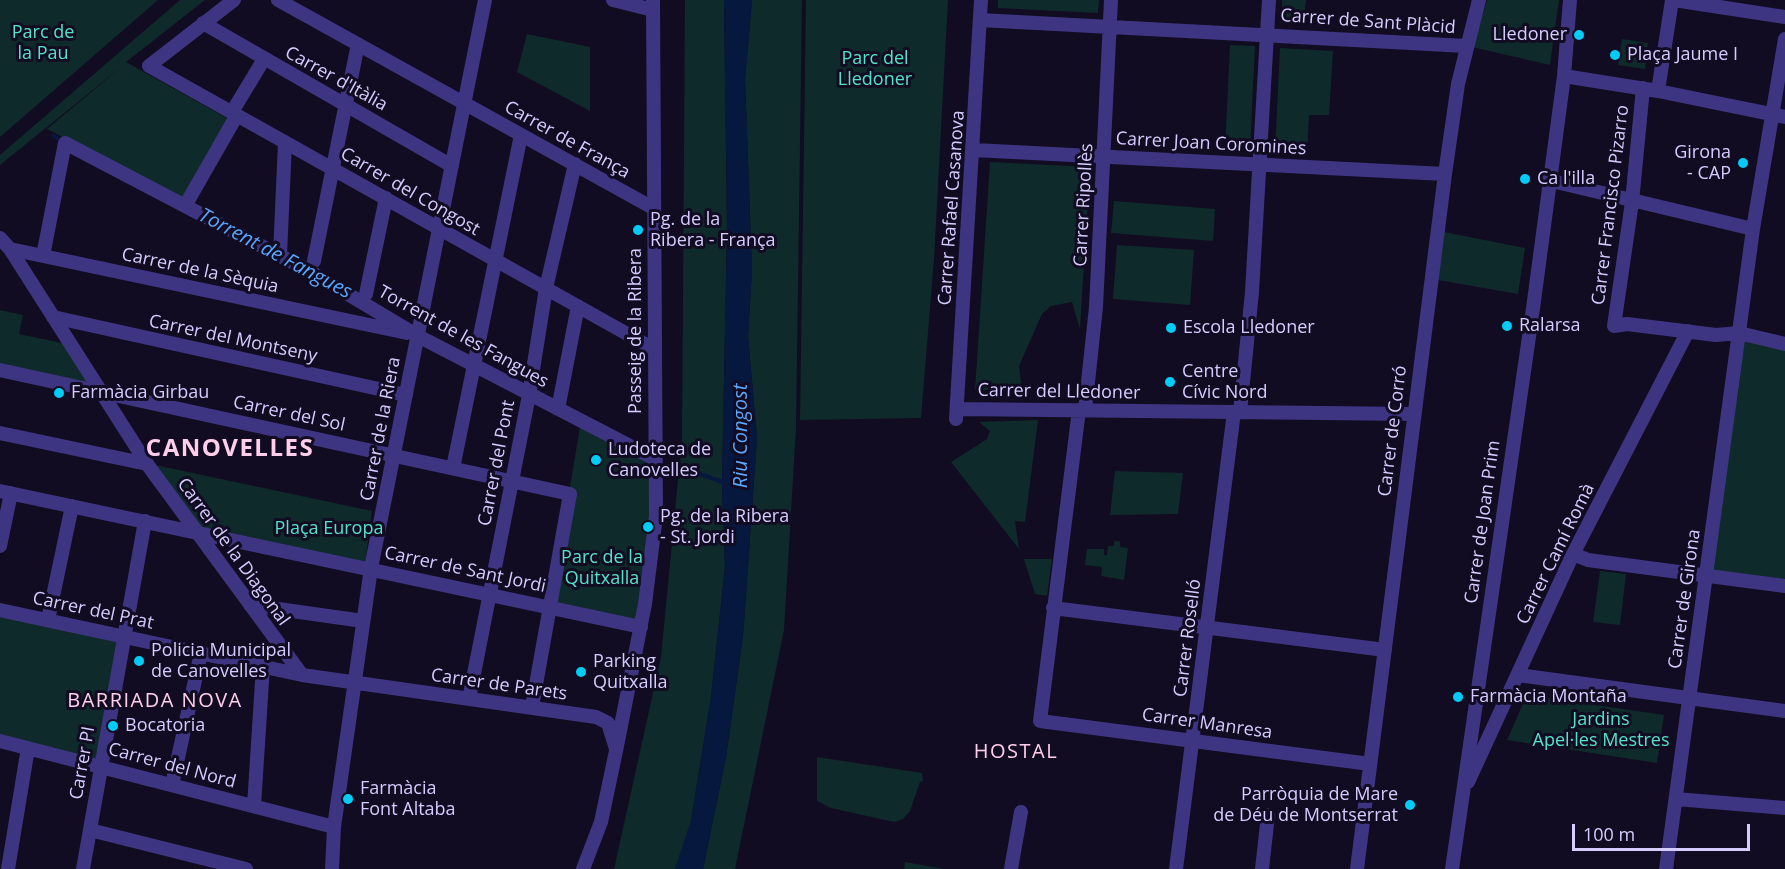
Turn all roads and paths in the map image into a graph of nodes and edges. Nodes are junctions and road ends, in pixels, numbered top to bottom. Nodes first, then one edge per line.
1 (234, 0) edge
2 (278, 0) edge
3 (485, 0) edge
4 (613, 0) edge
5 (981, 0) edge
6 (1111, 0) edge
7 (1269, 0) edge
8 (1479, 0) edge
9 (1570, 0) edge
10 (1673, 0) edge
11 (653, 5) edge
12 (1785, 17) edge
13 (981, 20) junction
14 (203, 23) junction
15 (1110, 26) junction
16 (1267, 33) junction
17 (1785, 39) edge
18 (358, 44) junction
19 (1466, 46) junction
20 (264, 59) junction
21 (1564, 76) junction
22 (1643, 88) junction
23 (1658, 91) junction
24 (464, 103) junction
25 (347, 105) junction
26 (235, 113) junction
27 (1779, 116) edge
28 (521, 135) junction
29 (285, 141) junction
30 (974, 150) junction
31 (1105, 157) junction
32 (575, 164) junction
33 (1259, 165) junction
34 (452, 166) junction
35 (334, 169) junction
36 (1445, 174) junction
37 (1548, 180) junction
38 (386, 198) junction
39 (1632, 202) junction
40 (185, 206) junction
41 (653, 208) junction
42 (439, 228) junction
43 (1753, 229) junction
44 (0, 238) edge
45 (10, 249) junction
46 (280, 255) junction
47 (43, 256) junction
48 (314, 261) dead end
49 (495, 261) junction
50 (546, 288) junction
51 (366, 294) dead end
52 (578, 306) junction
53 (53, 317) junction
54 (1688, 331) junction
55 (1739, 333) junction
56 (418, 336) junction
57 (1785, 344) edge
58 (654, 349) junction
59 (474, 366) junction
60 (0, 370) edge
61 (100, 392) junction
62 (406, 395) junction
63 (529, 395) junction
64 (558, 409) junction
65 (1082, 410) junction
66 (1237, 412) junction
67 (957, 414) joint
68 (1413, 414) junction
69 (0, 433) edge
70 (394, 455) junction
71 (656, 459) junction
72 (147, 464) junction
73 (453, 468) junction
74 (512, 481) junction
75 (6, 492) edge
76 (72, 506) junction
77 (145, 522) junction
78 (196, 532) junction
79 (0, 546) edge
80 (1573, 554) junction
81 (371, 568) junction
82 (1706, 576) junction
83 (1785, 586) edge
84 (490, 594) junction
85 (250, 605) junction
86 (550, 607) junction
87 (1053, 608) junction
88 (0, 610) edge
89 (48, 620) junction
90 (363, 621) junction
91 (641, 627) junction
92 (1207, 627) junction
93 (124, 636) junction
94 (1385, 650) junction
95 (201, 653) junction
96 (263, 666) junction
97 (302, 675) junction
98 (1518, 675) junction
99 (354, 684) junction
100 (1689, 698) junction
101 (469, 699) junction
102 (532, 707) junction
103 (1474, 711) junction
104 (1785, 711) edge
105 (1500, 716) junction
106 (1040, 721) joint
107 (1193, 740) junction
108 (0, 741) edge
109 (28, 748) junction
110 (616, 751) junction
111 (1370, 764) junction
112 (101, 766) junction
113 (172, 785) junction
114 (1462, 795) junction
115 (1676, 799) junction
116 (254, 806) junction
117 (1785, 808) edge
118 (1021, 812) dead end
119 (1268, 815) dead end
120 (334, 826) junction
121 (90, 830) junction
122 (8, 869) edge
123 (83, 869) edge
124 (246, 869) edge
125 (332, 869) edge
126 (583, 869) edge
127 (1011, 869) edge
128 (1176, 869) edge
129 (1262, 869) edge
130 (1356, 869) edge
131 (1452, 869) edge
132 (1666, 869) edge

1 - 14 street
2 - 18 street, Carrer de França
3 - 24 street, Carrer de la Riera
4 - 11 street
5 - 13 street, Carrer Rafael Casanova
6 - 15 street, Carrer Ripollès
7 - 16 street, Carrer Roselló
8 - 19 street, Carrer de Corró
9 - 21 street, Carrer de Joan Prim
10 - 12 street
10 - 23 street
11 - 41 street, Passeig de la Ribera
13 - 15 street, Carrer de Sant Plàcid
13 - 30 street, Carrer Rafael Casanova
14 - 20 street, Carrer d'Itàlia
14 - 26 street, Carrer del Congost
15 - 16 street, Carrer de Sant Plàcid
15 - 31 street, Carrer Ripollès
16 - 19 street, Carrer de Sant Plàcid
16 - 33 street, Carrer Roselló
17 - 27 street, Carrer de Girona
18 - 24 street, Carrer de França
18 - 25 street
19 - 36 street, Carrer de Corró
20 - 25 street, Carrer d'Itàlia
20 - 26 street
21 - 22 street
21 - 37 street, Carrer de Joan Prim
22 - 23 street
22 - 39 street, Carrer Francisco Pizarro
23 - 27 street
24 - 28 street, Carrer de França
24 - 34 street, Carrer de la Riera
25 - 34 street, Carrer d'Itàlia
25 - 35 street
26 - 29 street, Carrer del Congost
26 - 40 street
27 - 43 street, Carrer de Girona
28 - 32 street, Carrer de França
28 - 49 street
29 - 35 street, Carrer del Congost
29 - 46 street
30 - 31 street, Carrer Joan Coromines
30 - 67 street, Carrer Rafael Casanova
31 - 33 street, Carrer Joan Coromines
31 - 65 street, Carrer Ripollès
32 - 41 street, Carrer de França
32 - 50 street, Carrer del Pont
33 - 36 street, Carrer Joan Coromines
33 - 66 street, Carrer Roselló
34 - 42 street, Carrer de la Riera
35 - 38 street, Carrer del Congost
35 - 48 street
36 - 68 street, Carrer de Corró
37 - 39 street
37 - 103 street, Carrer de Joan Prim
38 - 42 street, Carrer del Congost
38 - 51 street
39 - 43 street
39 - 54 street, Carrer Francisco Pizarro
40 - 46 street, Torrent de les Fangues
40 - 47 street, Torrent de les Fangues
41 - 58 street, Passeig de la Ribera
42 - 49 street, Carrer del Congost
42 - 56 street, Carrer de la Riera
43 - 55 street, Carrer de Girona
44 - 45 street, Carrer de la Diagonal
45 - 47 street, Carrer de la Sèquia
45 - 53 street, Carrer de la Diagonal
46 - 56 street, Torrent de les Fangues
47 - 56 street, Carrer de la Sèquia
49 - 50 street, Carrer del Congost
49 - 59 street
50 - 52 street, Carrer del Congost
50 - 63 street, Carrer del Pont
52 - 58 street, Carrer del Congost
52 - 64 street
53 - 61 street, Carrer de la Diagonal
53 - 62 street, Carrer del Montseny
54 - 55 street
54 - 80 street, Carrer Camí Romà
55 - 57 street
55 - 82 street, Carrer de Girona
56 - 59 street, Torrent de les Fangues
56 - 62 street, Carrer de la Riera
58 - 71 street, Passeig de la Ribera
59 - 63 street, Torrent de les Fangues
59 - 73 street
60 - 61 street, Carrer del Sol
61 - 70 street, Carrer del Sol
61 - 72 street, Carrer de la Diagonal
62 - 70 street, Carrer de la Riera
63 - 64 street, Torrent de les Fangues
63 - 74 street, Carrer del Pont
64 - 71 street, Torrent de les Fangues
65 - 66 street, Carrer del Lledoner
65 - 67 street, Carrer del Lledoner
65 - 87 street, Carrer Ripollès
66 - 68 street, Carrer del Lledoner
66 - 92 street, Carrer Roselló
68 - 94 street, Carrer de Corró
69 - 72 street
70 - 73 street, Carrer del Sol
70 - 81 street, Carrer de la Riera
71 - 91 street, Passeig de la Ribera
72 - 78 street, Carrer de la Diagonal
73 - 74 street, Carrer del Sol
74 - 84 street, Carrer del Pont
74 - 86 street, Carrer del Sol
75 - 76 street, Carrer de Sant Jordi
75 - 79 street
76 - 77 street, Carrer de Sant Jordi
76 - 89 street
77 - 78 street, Carrer de Sant Jordi
77 - 93 street, Carrer PI
78 - 81 street, Carrer de Sant Jordi
78 - 85 street, Carrer de la Diagonal
80 - 82 street
80 - 98 street, Carrer Camí Romà
81 - 84 street, Carrer de Sant Jordi
81 - 90 street, Carrer de la Riera
82 - 83 street
82 - 100 street, Carrer de Girona
84 - 86 street, Carrer de Sant Jordi
84 - 101 street, Carrer del Pont
85 - 90 street
85 - 97 street, Carrer de la Diagonal
86 - 91 street, Carrer de Sant Jordi
86 - 102 street
87 - 92 street
87 - 106 street, Carrer Ripollès
88 - 89 street, Carrer del Prat
89 - 93 street, Carrer del Prat
90 - 99 street, Carrer de la Riera
91 - 110 street, Passeig de la Ribera
92 - 94 street
92 - 107 street, Carrer Roselló
93 - 95 street, Carrer del Prat
93 - 112 street, Carrer PI
94 - 111 street, Carrer de Corró
95 - 96 street, Carrer del Prat
95 - 113 street
96 - 97 street, Carrer del Prat
96 - 116 street
97 - 99 street, Carrer del Prat
98 - 100 street
98 - 105 street, Carrer Camí Romà
99 - 101 street, Carrer de Parets
99 - 120 street, Carrer de la Riera
100 - 104 street
100 - 115 street, Carrer de Girona
101 - 102 street, Carrer de Parets
102 - 110 street, Carrer de Parets
103 - 105 street
103 - 114 street, Carrer de Joan Prim
105 - 114 street, Carrer Camí Romà
106 - 107 street, Carrer Manresa
107 - 111 street, Carrer Manresa
107 - 128 street, Carrer Roselló
108 - 109 street, Carrer del Nord
109 - 112 street, Carrer del Nord
109 - 122 street
110 - 126 street, Passeig de la Ribera
111 - 130 street, Carrer de Corró
112 - 113 street, Carrer del Nord
112 - 121 street, Carrer PI
113 - 116 street, Carrer del Nord
114 - 131 street, Carrer de Joan Prim
115 - 117 street
115 - 132 street, Carrer de Girona
116 - 120 street, Carrer del Nord
118 - 127 street
119 - 129 street
120 - 125 street, Carrer de la Riera
121 - 123 street, Carrer PI
121 - 124 street

